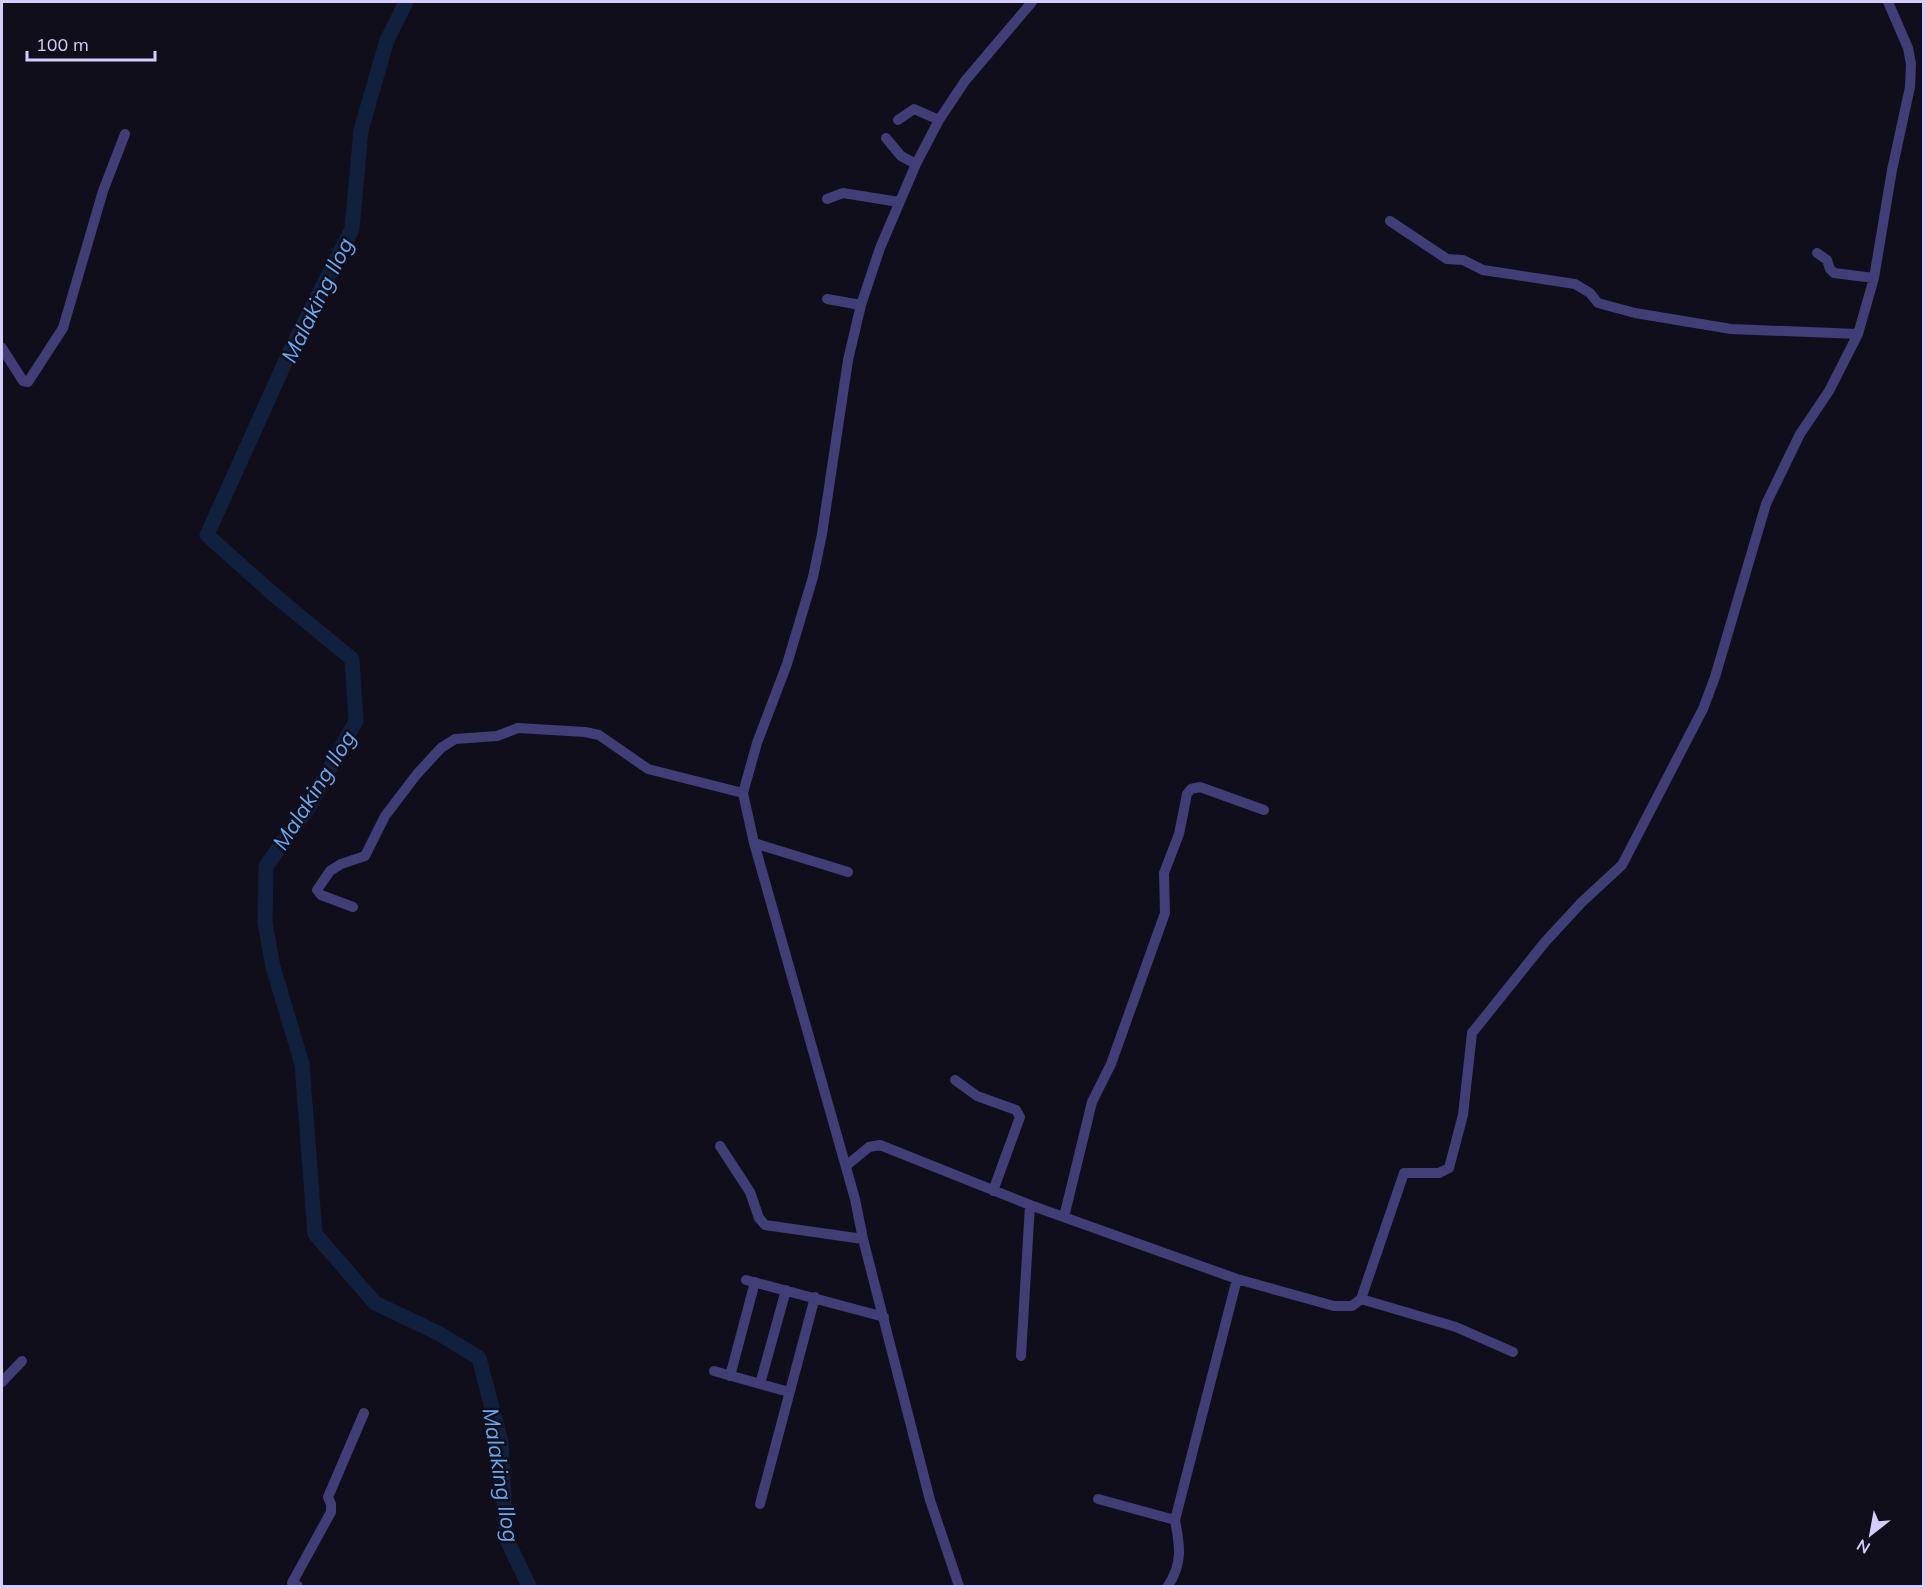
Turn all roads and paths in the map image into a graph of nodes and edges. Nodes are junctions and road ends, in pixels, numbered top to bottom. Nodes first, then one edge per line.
1 (1032, 2) edge
2 (1888, 2) edge
3 (898, 120) dead end
4 (939, 120) junction
5 (125, 134) dead end
6 (886, 138) dead end
7 (916, 164) junction
8 (827, 199) dead end
9 (899, 202) junction
10 (1390, 221) dead end
11 (1817, 253) dead end
12 (1874, 278) junction
13 (827, 299) dead end
14 (861, 305) junction
15 (1858, 334) junction
16 (2, 348) edge
17 (743, 793) junction
18 (1264, 810) dead end
19 (754, 843) junction
20 (848, 872) dead end
21 (353, 907) dead end
22 (956, 1080) dead end
23 (720, 1146) dead end
24 (846, 1166) junction
25 (993, 1191) junction
26 (1030, 1205) junction
27 (1064, 1217) junction
28 (863, 1239) junction
29 (1237, 1279) junction
30 (786, 1290) junction
31 (815, 1298) junction
32 (1361, 1299) junction
33 (884, 1317) junction
34 (1513, 1352) dead end
35 (1021, 1356) dead end
36 (22, 1361) dead end
37 (714, 1371) dead end
38 (730, 1376) junction
39 (2, 1382) edge
40 (760, 1384) junction
41 (789, 1392) junction
42 (364, 1413) dead end
43 (1098, 1499) dead end
44 (760, 1504) dead end
45 (1175, 1520) junction
46 (297, 1587) edge
47 (959, 1587) edge
48 (1168, 1587) edge

1 - 4 street
2 - 12 street
3 - 4 street
4 - 7 street
5 - 16 street
6 - 7 street
7 - 9 street
8 - 9 street
9 - 14 street
10 - 15 street
11 - 12 street
12 - 15 street
13 - 14 street
14 - 17 street
15 - 32 street
17 - 19 street
17 - 21 street
18 - 27 street
19 - 20 street
19 - 24 street
22 - 25 street
23 - 28 street
24 - 25 street
24 - 28 street
25 - 26 street
26 - 27 street
26 - 35 street
27 - 29 street
28 - 33 street
29 - 32 street
29 - 45 street
30 - 31 street
30 - 38 street
30 - 40 street
31 - 33 street
31 - 41 street
32 - 34 street
33 - 47 street
36 - 39 street
37 - 38 street
38 - 40 street
40 - 41 street
41 - 44 street
42 - 46 street
43 - 45 street
45 - 48 street

